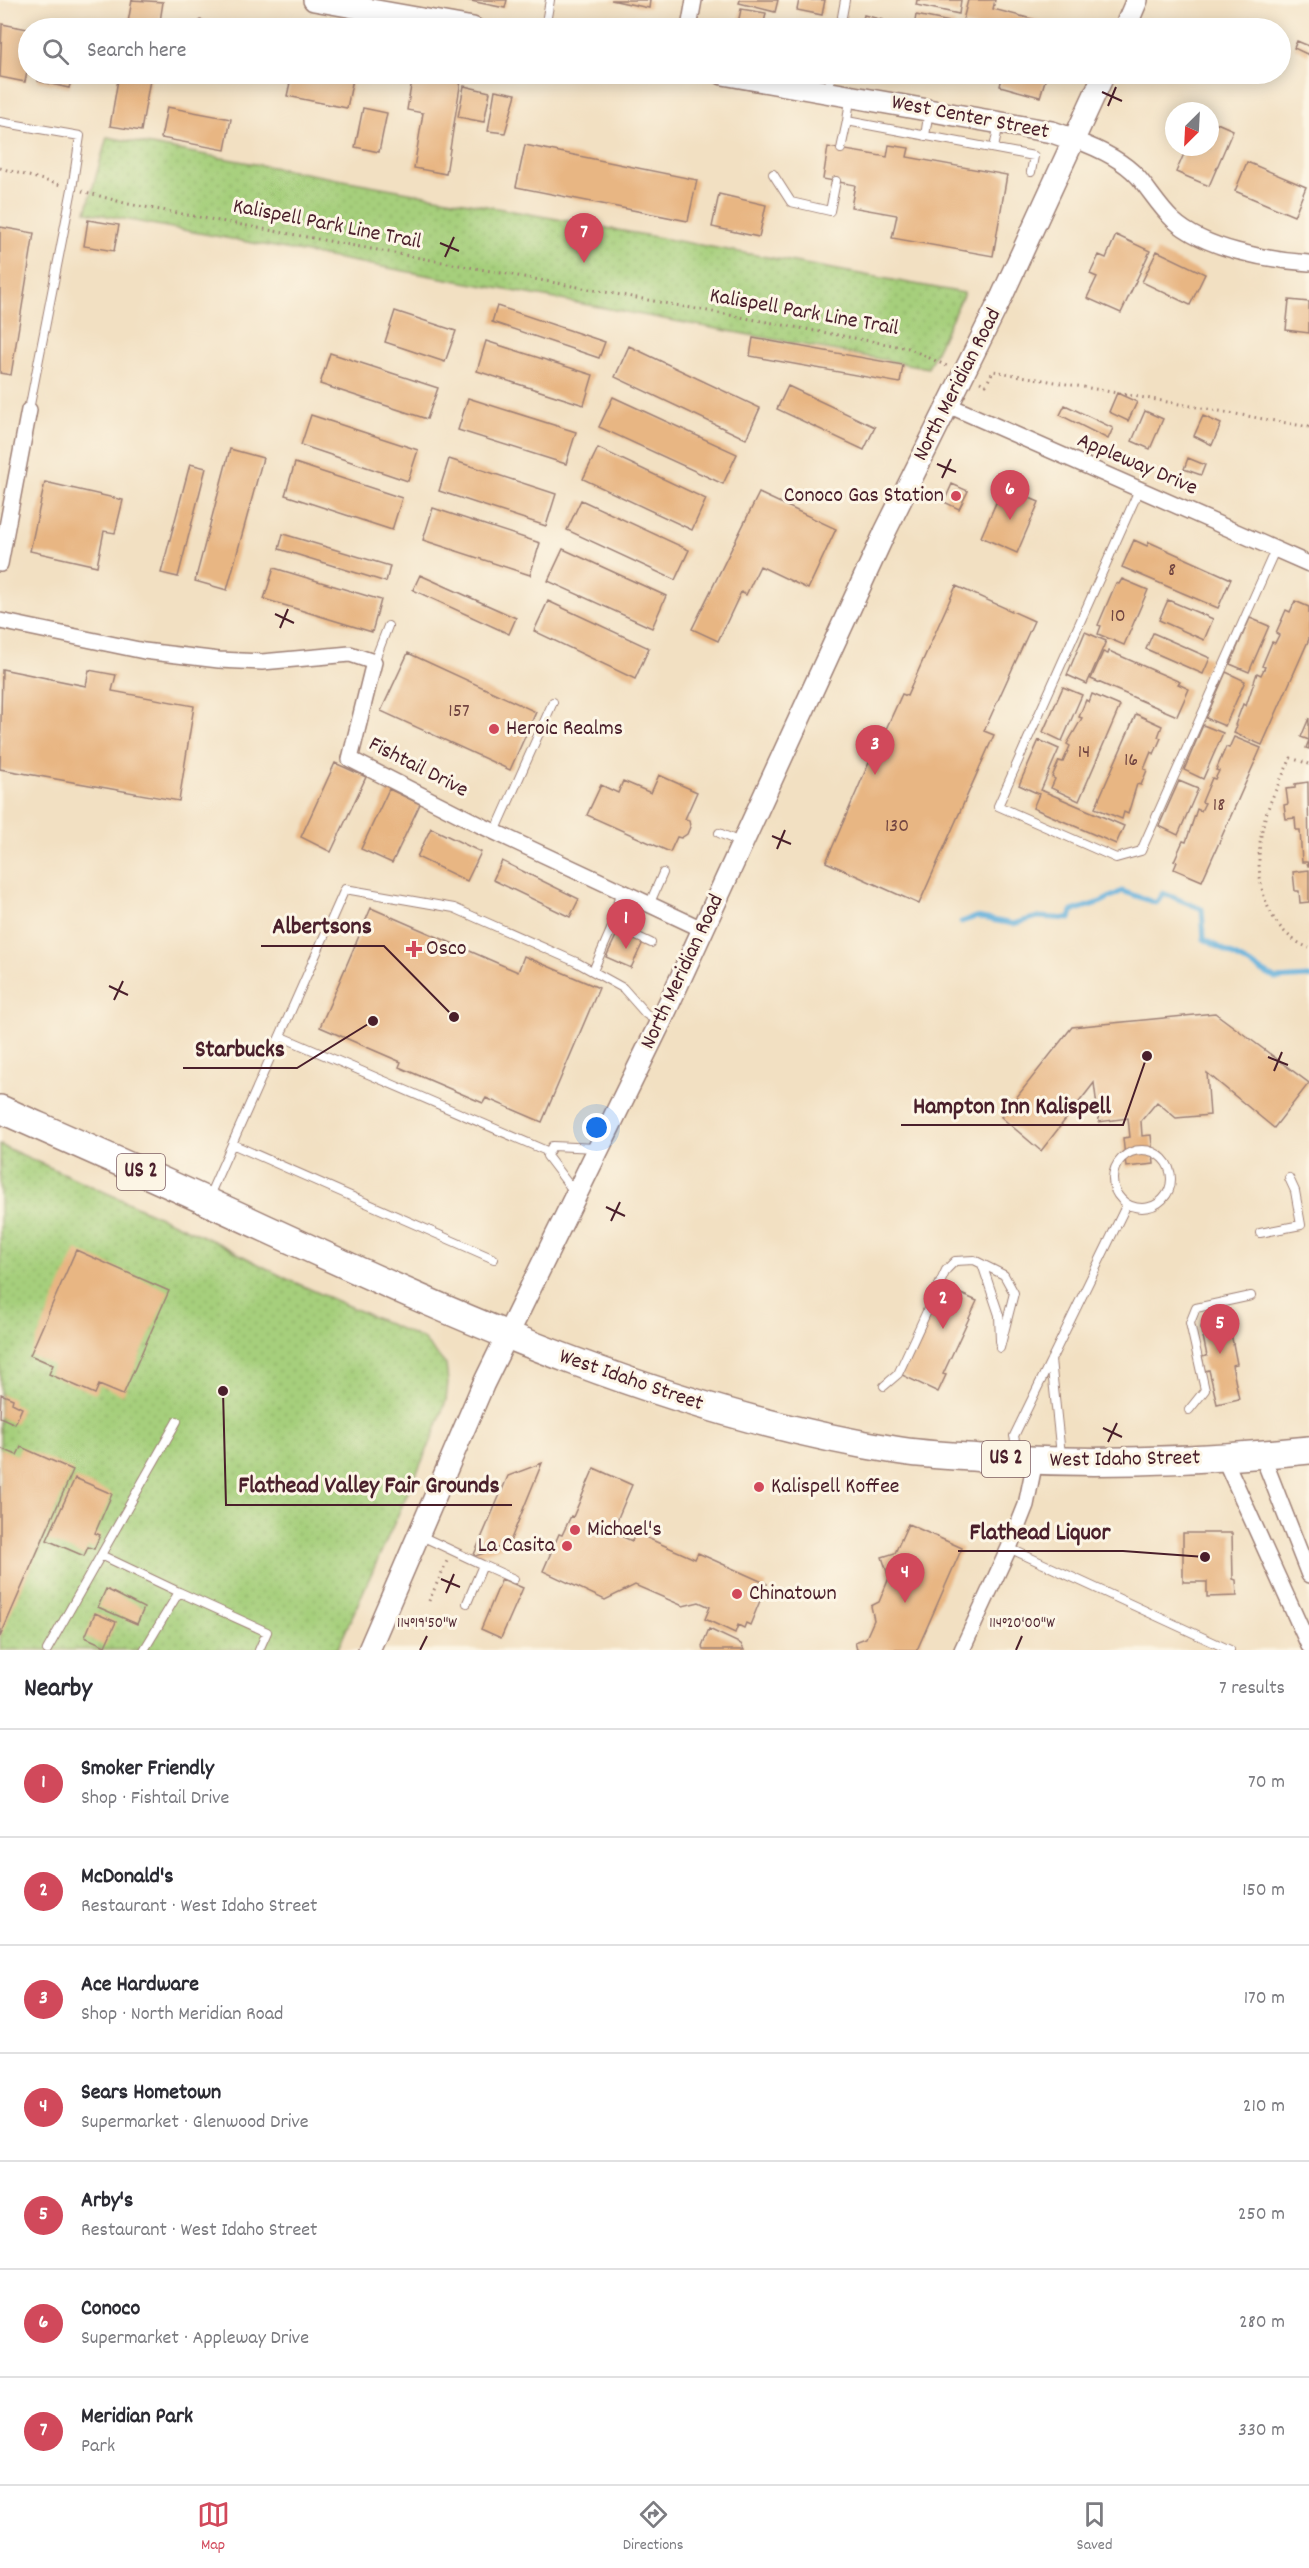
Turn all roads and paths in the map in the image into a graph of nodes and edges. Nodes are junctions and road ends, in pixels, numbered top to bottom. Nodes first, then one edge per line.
1 (314, 0) edge
2 (550, 0) edge
3 (694, 0) edge
4 (845, 0) edge
5 (1137, 0) edge
6 (390, 7) edge
7 (433, 18) edge
8 (547, 18) edge
9 (691, 18) edge
10 (842, 18) edge
11 (1129, 18) edge
12 (832, 84) edge
13 (1099, 84) edge
14 (850, 96) junction
15 (929, 110) junction
16 (847, 121) junction
17 (0, 122) edge
18 (999, 123) junction
19 (925, 136) junction
20 (1074, 140) junction
21 (994, 148) junction
22 (842, 149) dead end
23 (0, 168) edge
24 (1031, 172) dead end
25 (773, 174) dead end
26 (836, 181) dead end
27 (72, 189) junction
28 (1309, 263) edge
29 (993, 370) dead end
30 (963, 375) junction
31 (948, 405) junction
32 (29, 410) joint
33 (1309, 427) edge
34 (1139, 490) junction
35 (1275, 550) junction
36 (0, 564) edge
37 (1309, 564) edge
38 (0, 621) edge
39 (388, 626) dead end
40 (374, 662) junction
41 (553, 702) dead end
42 (1309, 764) edge
43 (495, 832) junction
44 (719, 832) dead end
45 (743, 844) junction
46 (663, 873) dead end
47 (620, 891) junction
48 (649, 905) junction
49 (612, 925) junction
50 (704, 930) junction
51 (651, 943) dead end
52 (1309, 948) edge
53 (592, 971) junction
54 (660, 1023) junction
55 (280, 1036) junction
56 (0, 1109) edge
57 (232, 1144) junction
58 (599, 1148) junction
59 (547, 1156) dead end
60 (1289, 1178) dead end
61 (576, 1194) junction
62 (207, 1201) junction
63 (1127, 1204) junction
64 (1260, 1233) dead end
65 (494, 1259) dead end
66 (982, 1264) junction
67 (1251, 1296) dead end
68 (507, 1335) junction
69 (1051, 1358) junction
70 (884, 1386) dead end
71 (1190, 1410) dead end
72 (177, 1421) dead end
73 (1309, 1450) edge
74 (1262, 1455) junction
75 (1224, 1458) junction
76 (1027, 1461) junction
77 (1062, 1462) junction
78 (418, 1535) junction
79 (1009, 1548) junction
80 (452, 1551) junction
81 (101, 1555) junction
82 (483, 1565) junction
83 (1309, 1575) edge
84 (514, 1579) dead end
85 (179, 1592) junction
86 (429, 1601) dead end
87 (466, 1603) dead end
88 (1309, 1646) edge
89 (47, 1650) edge
90 (144, 1650) edge
91 (259, 1650) edge
92 (369, 1650) edge
93 (962, 1650) edge
94 (1230, 1650) edge

1 - 6 street
2 - 8 lane
3 - 9 street
4 - 10 lane
5 - 11 street
6 - 7 street
12 - 14 street, West Center Street
13 - 20 street, North Meridian Road
14 - 15 street, West Center Street
14 - 16 lane
15 - 18 street, West Center Street
15 - 19 lane
16 - 19 lane
16 - 22 lane
17 - 27 lane
18 - 20 street, West Center Street
18 - 21 lane
19 - 21 lane
20 - 28 street
20 - 30 street, North Meridian Road
21 - 24 lane
23 - 27 path, Kalispell Park Line Trail
25 - 26 lane
27 - 30 path, Kalispell Park Line Trail
27 - 32 lane
29 - 33 path
30 - 31 street, North Meridian Road
31 - 34 street, Appleway Drive
31 - 45 street, North Meridian Road
32 - 36 street
34 - 35 street, Appleway Drive
34 - 35 lane
35 - 37 street, Appleway Drive
38 - 40 street
39 - 40 lane
40 - 43 street, Fishtail Drive
41 - 43 lane
42 - 52 path
43 - 47 street, Fishtail Drive
44 - 45 lane
45 - 50 street, North Meridian Road
46 - 48 lane
47 - 48 street, Fishtail Drive
47 - 49 lane
48 - 50 street, Fishtail Drive
49 - 51 lane
49 - 53 lane
50 - 54 street, North Meridian Road
53 - 54 lane
53 - 55 lane
54 - 58 street, North Meridian Road
55 - 57 lane
55 - 58 lane
56 - 62 highway, West Idaho Street / US 2
57 - 62 lane
57 - 65 lane
58 - 61 street, North Meridian Road
59 - 61 lane
60 - 64 lane
61 - 68 street, North Meridian Road
62 - 68 highway, West Idaho Street / US 2
63 - 63 lane
63 - 69 lane
66 - 66 lane
66 - 70 lane
67 - 71 lane
68 - 76 highway, West Idaho Street / US 2
68 - 78 street, North Meridian Road
69 - 76 lane
69 - 77 lane
72 - 81 lane
73 - 74 highway, West Idaho Street / US 2
74 - 75 highway, West Idaho Street / US 2
74 - 83 street
75 - 77 highway, West Idaho Street / US 2
75 - 88 street
76 - 77 highway, West Idaho Street / US 2
76 - 79 street
78 - 80 lane
78 - 92 street, North Meridian Road
79 - 93 street
79 - 94 lane
80 - 82 lane
80 - 86 path
81 - 85 lane
81 - 89 lane
82 - 84 lane
82 - 87 lane
85 - 90 lane
85 - 91 lane

